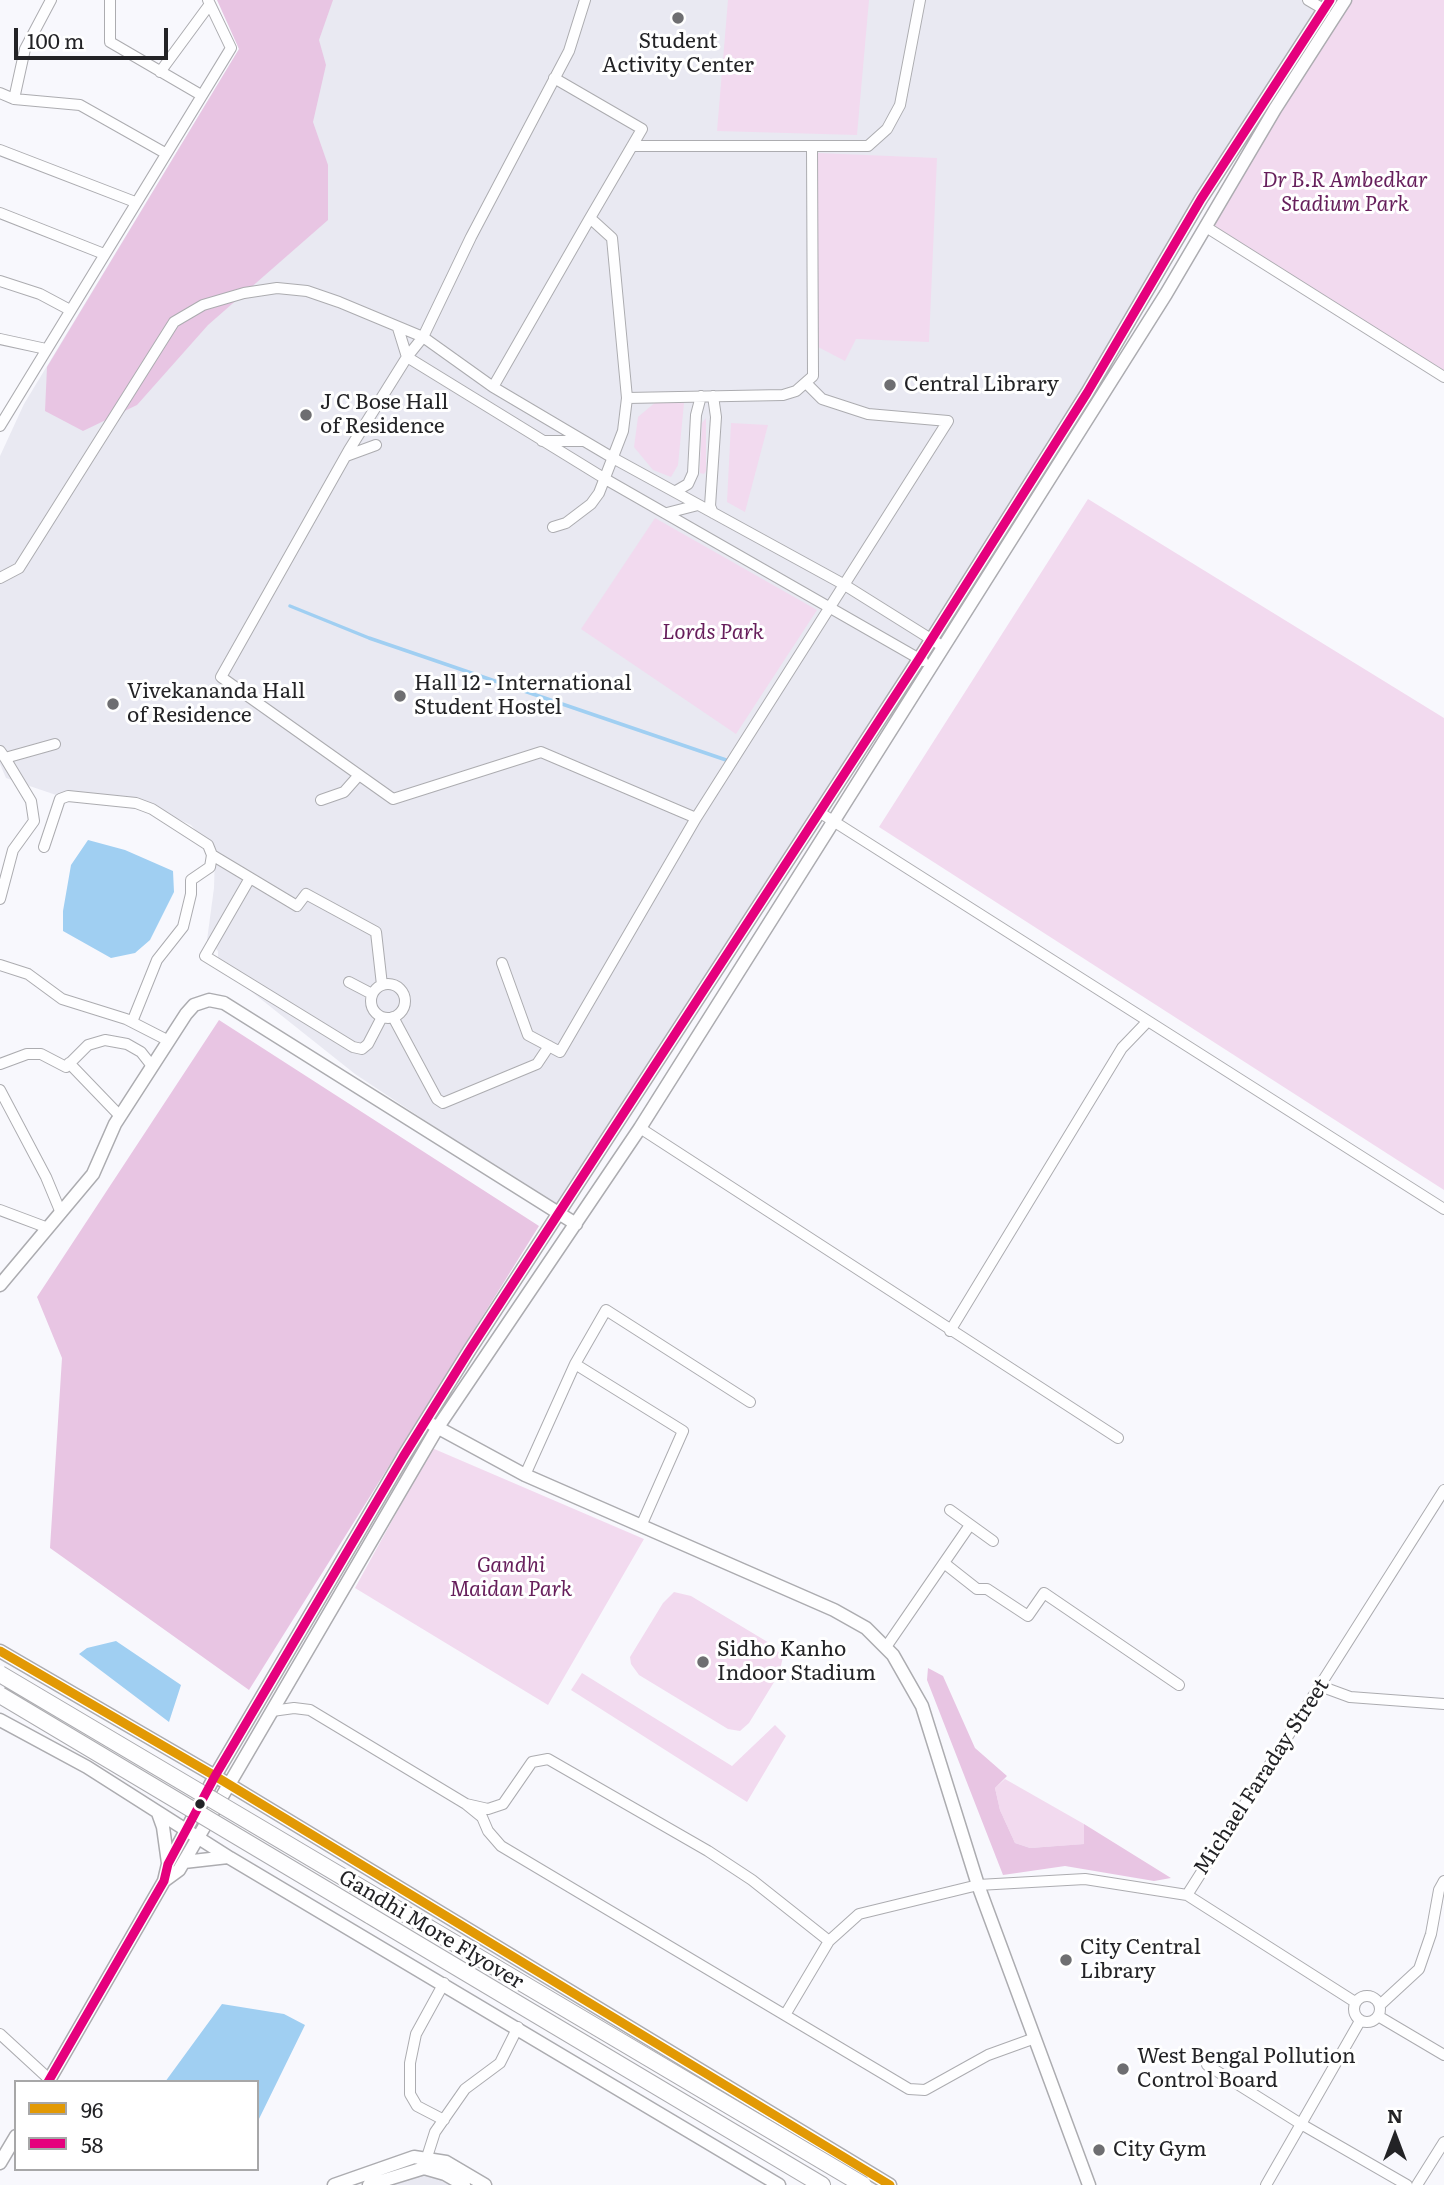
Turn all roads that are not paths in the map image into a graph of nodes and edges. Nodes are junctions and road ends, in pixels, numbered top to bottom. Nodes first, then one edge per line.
1 (51, 0) edge
2 (110, 0) edge
3 (585, 0) edge
4 (920, 0) edge
5 (1308, 0) edge
6 (1345, 0) edge
7 (209, 2) edge
8 (1328, 5) edge
9 (160, 72) junction
10 (554, 78) junction
11 (0, 93) edge
12 (201, 95) junction
13 (14, 99) junction
14 (632, 146) junction
15 (812, 147) junction
16 (0, 150) edge
17 (165, 153) junction
18 (135, 202) junction
19 (0, 213) edge
20 (590, 218) junction
21 (1206, 227) junction
22 (104, 254) junction
23 (0, 281) edge
24 (70, 310) junction
25 (398, 328) junction
26 (423, 337) junction
27 (0, 339) edge
28 (46, 349) junction
29 (407, 357) junction
30 (1444, 377) edge
31 (807, 384) junction
32 (493, 387) junction
33 (701, 396) junction
34 (713, 396) junction
35 (627, 398) junction
36 (0, 424) edge
37 (583, 440) junction
38 (542, 441) junction
39 (376, 445) dead end
40 (346, 456) junction
41 (613, 458) junction
42 (693, 473) junction
43 (710, 479) junction
44 (607, 480) junction
45 (676, 491) junction
46 (698, 505) junction
47 (667, 513) junction
48 (713, 513) junction
49 (686, 524) junction
50 (552, 527) dead end
51 (0, 578) edge
52 (843, 584) junction
53 (830, 606) junction
54 (937, 642) junction
55 (924, 662) junction
56 (55, 744) dead end
57 (3, 755) edge
58 (359, 775) junction
59 (321, 800) dead end
60 (819, 812) junction
61 (696, 818) junction
62 (831, 820) junction
63 (44, 847) dead end
64 (212, 855) junction
65 (250, 878) junction
66 (0, 899) edge
67 (502, 963) dead end
68 (0, 965) edge
69 (349, 982) dead end
70 (382, 985) junction
71 (372, 994) junction
72 (387, 1017) junction
73 (132, 1022) junction
74 (1147, 1022) junction
75 (169, 1041) junction
76 (549, 1046) junction
77 (69, 1063) junction
78 (0, 1064) edge
79 (152, 1066) junction
80 (0, 1090) edge
81 (120, 1116) junction
82 (640, 1128) junction
83 (1444, 1209) edge
84 (0, 1210) edge
85 (61, 1213) junction
86 (558, 1213) junction
87 (576, 1224) junction
88 (48, 1228) junction
89 (0, 1285) edge
90 (950, 1331) junction
91 (575, 1364) junction
92 (750, 1402) dead end
93 (432, 1424) junction
94 (1118, 1438) dead end
95 (525, 1475) junction
96 (1444, 1490) edge
97 (950, 1510) dead end
98 (970, 1525) junction
99 (641, 1526) junction
100 (993, 1541) dead end
101 (944, 1563) junction
102 (886, 1647) junction
103 (0, 1651) edge
104 (0, 1674) edge
105 (1179, 1685) dead end
106 (1320, 1686) junction
107 (0, 1695) edge
108 (1444, 1704) edge
109 (272, 1711) junction
110 (0, 1720) edge
111 (234, 1744) junction
112 (249, 1752) junction
113 (195, 1764) junction
114 (215, 1776) junction
115 (230, 1785) junction
116 (249, 1797) junction
117 (466, 1804) junction
118 (158, 1813) junction
119 (186, 1830) junction
120 (198, 1838) junction
121 (229, 1857) junction
122 (184, 1862) junction
123 (168, 1864) junction
124 (164, 1881) junction
125 (1444, 1881) edge
126 (978, 1885) junction
127 (1187, 1895) junction
128 (829, 1941) junction
129 (444, 1983) junction
130 (1355, 2002) junction
131 (1380, 2005) junction
132 (785, 2015) junction
133 (1378, 2016) junction
134 (1360, 2021) junction
135 (518, 2027) junction
136 (0, 2034) edge
137 (1035, 2038) junction
138 (1444, 2055) edge
139 (1207, 2065) dead end
140 (47, 2080) edge
141 (49, 2080) edge
142 (443, 2120) junction
143 (1301, 2124) junction
144 (14, 2139) edge
145 (1444, 2142) edge
146 (427, 2157) junction
147 (0, 2163) edge
148 (374, 2179) edge
149 (334, 2185) edge
150 (464, 2185) edge
151 (485, 2185) edge
152 (779, 2185) edge
153 (822, 2185) edge
154 (863, 2185) edge
155 (890, 2185) edge
156 (1089, 2185) edge
157 (1266, 2185) edge
158 (1406, 2185) edge
159 (1417, 2185) edge

1 - 13 street
2 - 9 street
3 - 10 street
4 - 15 street
5 - 8 street
6 - 21 street
7 - 9 street
7 - 12 street
8 - 54 street
9 - 12 street
10 - 14 street
10 - 26 street
11 - 13 street
12 - 17 street
13 - 17 street
14 - 15 street
14 - 20 street
15 - 31 street
16 - 18 street
17 - 18 street
18 - 22 street
19 - 22 street
20 - 32 street
20 - 35 street
21 - 30 street
21 - 54 street
22 - 24 street
23 - 24 street
24 - 28 street
25 - 26 street
25 - 29 street
25 - 51 street
26 - 29 street
26 - 32 street
27 - 28 street
28 - 36 street
29 - 38 street
29 - 40 street
31 - 34 street
31 - 52 street
32 - 37 street
33 - 34 street
33 - 35 street
33 - 42 street
34 - 43 street
35 - 41 street
37 - 38 street
37 - 41 street
38 - 44 street
39 - 40 street
40 - 58 street
41 - 44 street
41 - 45 street
42 - 43 street
42 - 45 street
43 - 48 street
44 - 47 street
44 - 50 street
45 - 46 street
46 - 47 street
46 - 48 street
46 - 49 street
47 - 49 street
48 - 52 street
49 - 53 street
52 - 53 street
52 - 54 street
53 - 55 street
53 - 61 street
54 - 55 street
55 - 60 street
55 - 62 street
56 - 57 street
57 - 66 street
58 - 59 street
58 - 61 street
60 - 62 street
60 - 86 street
61 - 76 street
62 - 74 street
62 - 82 street
63 - 64 street
64 - 65 street
64 - 73 street
65 - 70 street
65 - 72 street
67 - 76 street
68 - 73 street
69 - 71 street
70 - 71 street
70 - 72 street
71 - 72 street
72 - 76 street
73 - 75 street
74 - 83 street
74 - 90 street
75 - 79 street
75 - 86 street
77 - 78 street
77 - 79 street
77 - 81 street
79 - 81 street
80 - 85 street
81 - 85 street
82 - 87 street
82 - 90 street
84 - 88 street
85 - 88 street
86 - 87 street
86 - 93 street
87 - 93 street
88 - 89 street
90 - 94 street
91 - 92 street
91 - 95 street
91 - 99 street
93 - 95 street
93 - 109 street
93 - 111 street
95 - 99 street
96 - 106 street, Michael Faraday Street
97 - 98 street
98 - 100 street
98 - 101 street
99 - 102 street
101 - 102 street
101 - 105 street
102 - 126 street
103 - 113 street
104 - 154 highway, Gandhi More Flyover, bridge
106 - 108 street
106 - 127 street, Michael Faraday Street
107 - 153 highway, Gandhi More Flyover, bridge
109 - 112 street
109 - 117 street
110 - 118 street
111 - 113 street
111 - 114 street
112 - 115 street
112 - 116 street
113 - 114 street
114 - 115 street
114 - 119 street
115 - 116 street
115 - 120 street
116 - 155 street
117 - 128 street
117 - 132 street
118 - 119 street
118 - 123 street
119 - 120 street
119 - 123 street
120 - 121 street
120 - 122 street
121 - 122 street
121 - 129 street
122 - 124 street
123 - 124 street
124 - 141 street
125 - 131 street
126 - 127 street
126 - 128 street
126 - 137 street
127 - 130 street, Michael Faraday Street
128 - 132 street
129 - 135 street
129 - 142 street
130 - 131 street
130 - 134 street
131 - 133 street
132 - 137 street
133 - 134 street
133 - 138 street
134 - 143 street
135 - 142 street
135 - 152 street
136 - 140 street
137 - 156 street
139 - 143 street
142 - 146 street
143 - 157 street
143 - 158 street
144 - 147 street
145 - 159 street
146 - 148 street
146 - 151 street
148 - 149 street
148 - 150 street

